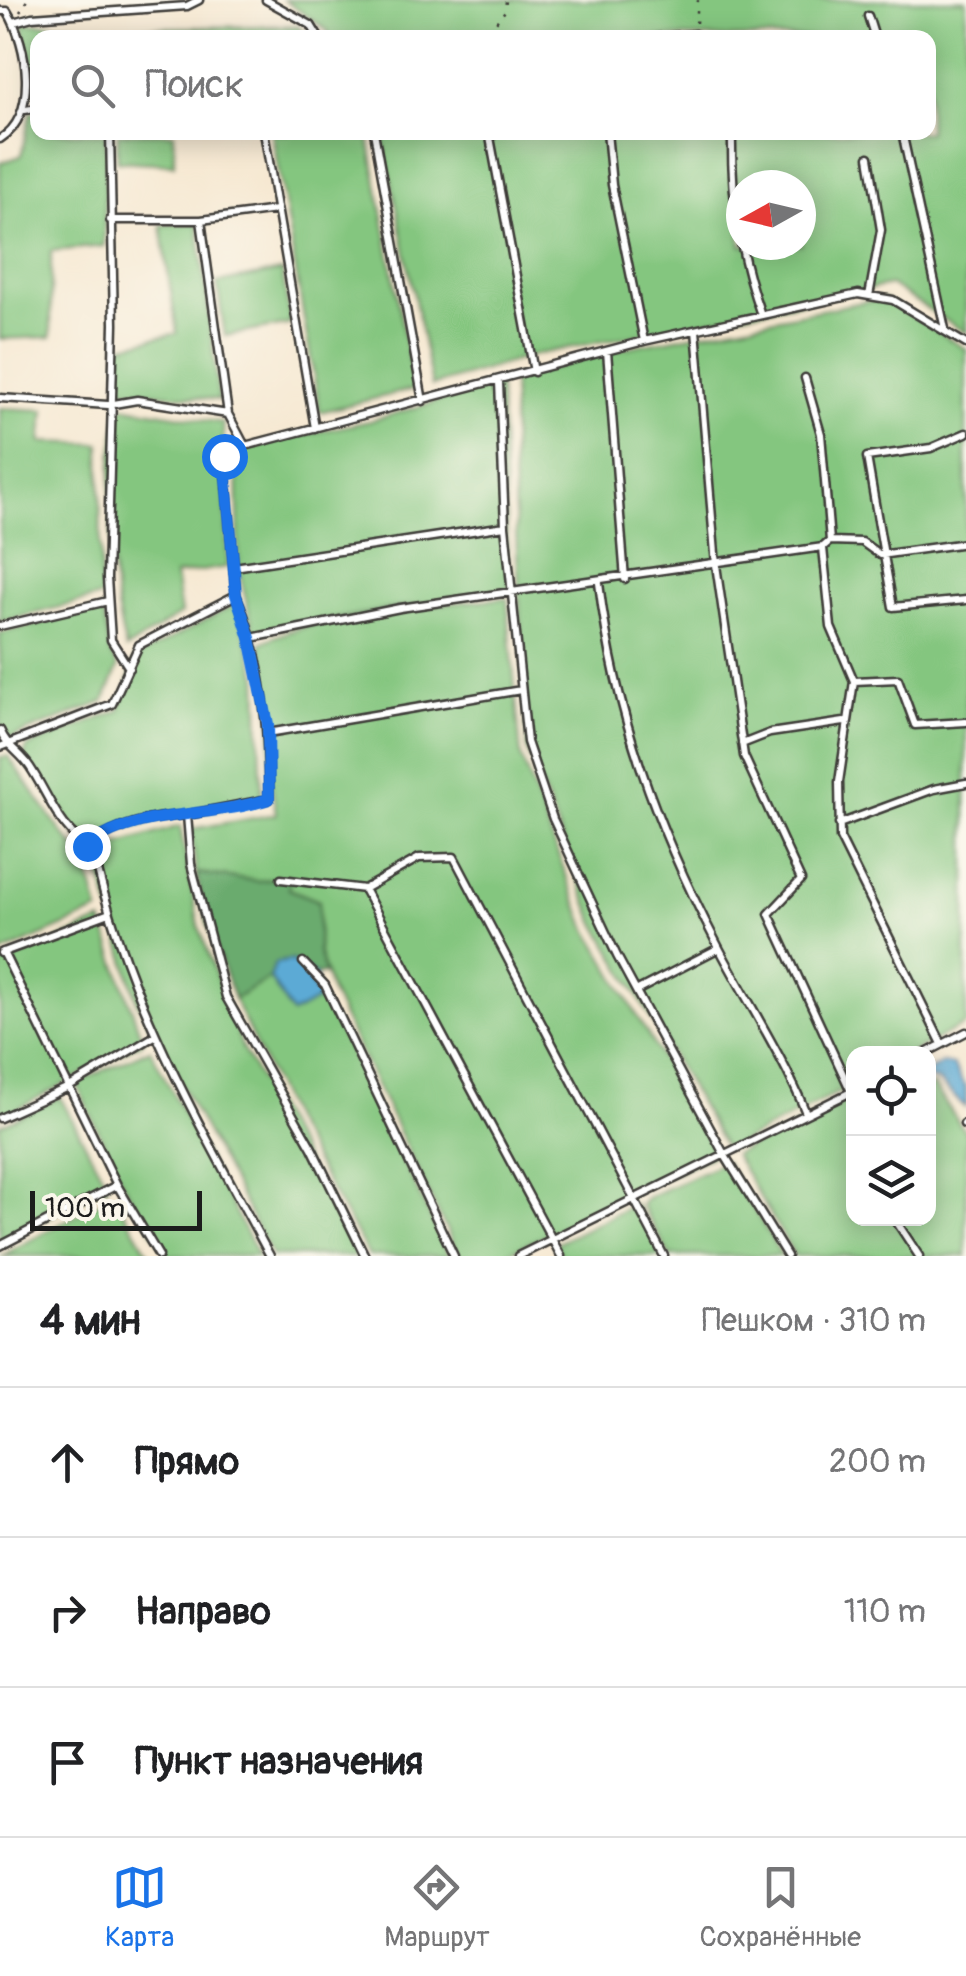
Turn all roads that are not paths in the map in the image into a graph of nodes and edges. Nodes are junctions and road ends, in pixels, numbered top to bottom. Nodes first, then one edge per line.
1 (198, 0) edge
2 (266, 0) edge
3 (0, 11) edge
4 (868, 16) dead end
5 (14, 22) junction
6 (313, 30) edge
7 (872, 30) edge
8 (30, 109) edge
9 (24, 110) junction
10 (0, 139) edge
11 (110, 140) edge
12 (265, 140) edge
13 (375, 140) edge
14 (490, 140) edge
15 (608, 140) edge
16 (732, 140) edge
17 (904, 140) edge
18 (869, 157) dead end
19 (276, 210) junction
20 (110, 220) junction
21 (201, 220) junction
22 (870, 296) junction
23 (760, 315) junction
24 (696, 330) junction
25 (945, 330) junction
26 (644, 341) junction
27 (966, 344) edge
28 (607, 352) junction
29 (534, 372) junction
30 (805, 378) dead end
31 (499, 382) junction
32 (0, 398) edge
33 (423, 401) junction
34 (108, 405) junction
35 (228, 414) junction
36 (315, 428) junction
37 (966, 433) edge
38 (245, 446) junction
39 (506, 526) junction
40 (830, 541) junction
41 (966, 543) edge
42 (823, 547) junction
43 (880, 555) junction
44 (716, 564) junction
45 (234, 567) junction
46 (625, 579) junction
47 (600, 583) junction
48 (512, 594) junction
49 (236, 595) junction
50 (966, 600) edge
51 (108, 601) junction
52 (0, 626) edge
53 (250, 638) junction
54 (128, 668) junction
55 (854, 681) junction
56 (522, 690) junction
57 (844, 722) junction
58 (966, 722) edge
59 (0, 730) edge
60 (268, 733) junction
61 (742, 744) junction
62 (3, 747) edge
63 (966, 783) edge
64 (188, 815) junction
65 (838, 824) junction
66 (87, 846) junction
67 (281, 879) dead end
68 (364, 888) junction
69 (107, 914) junction
70 (719, 948) junction
71 (2, 953) edge
72 (303, 962) dead end
73 (636, 991) junction
74 (966, 1032) edge
75 (153, 1037) junction
76 (942, 1044) junction
77 (936, 1047) edge
78 (846, 1079) edge
79 (70, 1086) junction
80 (846, 1097) edge
81 (806, 1113) junction
82 (0, 1118) edge
83 (724, 1154) junction
84 (116, 1185) junction
85 (631, 1200) junction
86 (899, 1226) edge
87 (552, 1240) junction
88 (0, 1246) edge
89 (159, 1256) edge
90 (270, 1256) edge
91 (365, 1256) edge
92 (454, 1256) edge
93 (518, 1256) edge
94 (561, 1256) edge
95 (664, 1256) edge
96 (787, 1256) edge
97 (919, 1256) edge

1 - 5 lane
2 - 6 lane
3 - 5 lane
4 - 7 lane
5 - 9 lane
8 - 9 lane
9 - 10 lane
11 - 20 lane
12 - 19 lane
13 - 33 lane
14 - 29 lane
15 - 26 lane
16 - 23 lane
17 - 25 lane
18 - 22 lane
19 - 21 lane
19 - 36 lane
20 - 21 lane
20 - 34 lane
21 - 35 lane
22 - 23 lane
22 - 25 lane
23 - 24 lane
24 - 26 lane
24 - 44 lane
25 - 27 lane
26 - 28 lane
28 - 29 lane
28 - 46 lane
29 - 31 lane
30 - 40 lane
31 - 33 lane
31 - 39 lane
32 - 34 lane
33 - 36 lane
34 - 35 lane
34 - 51 lane
35 - 38 lane
36 - 38 lane
37 - 43 lane
38 - 45 lane
39 - 45 lane
39 - 48 lane
40 - 42 lane
40 - 43 lane
41 - 43 lane
42 - 44 lane
42 - 55 lane
43 - 50 lane
44 - 46 lane
44 - 61 lane
45 - 49 lane
46 - 47 lane
47 - 48 lane
47 - 70 lane
48 - 53 lane
48 - 56 lane
49 - 53 lane
49 - 54 lane
51 - 52 lane
51 - 54 lane
53 - 60 lane
54 - 62 lane
55 - 57 lane
55 - 58 lane
56 - 60 lane
56 - 73 lane
57 - 61 lane
57 - 65 lane
59 - 62 lane
60 - 64 lane
61 - 78 lane
62 - 66 lane
63 - 65 lane
64 - 66 lane
64 - 91 lane
65 - 76 lane
66 - 69 lane
67 - 68 lane
68 - 85 lane
68 - 87 lane
69 - 71 lane
69 - 75 lane
70 - 73 lane
70 - 81 lane
71 - 79 lane
72 - 92 lane
73 - 83 lane
74 - 76 lane
75 - 79 lane
75 - 90 lane
76 - 77 lane
79 - 82 lane
79 - 84 lane
80 - 81 lane
81 - 83 lane
83 - 85 lane
83 - 96 lane
84 - 88 lane
84 - 89 lane
85 - 87 lane
85 - 95 lane
86 - 97 lane
87 - 93 lane
87 - 94 lane

